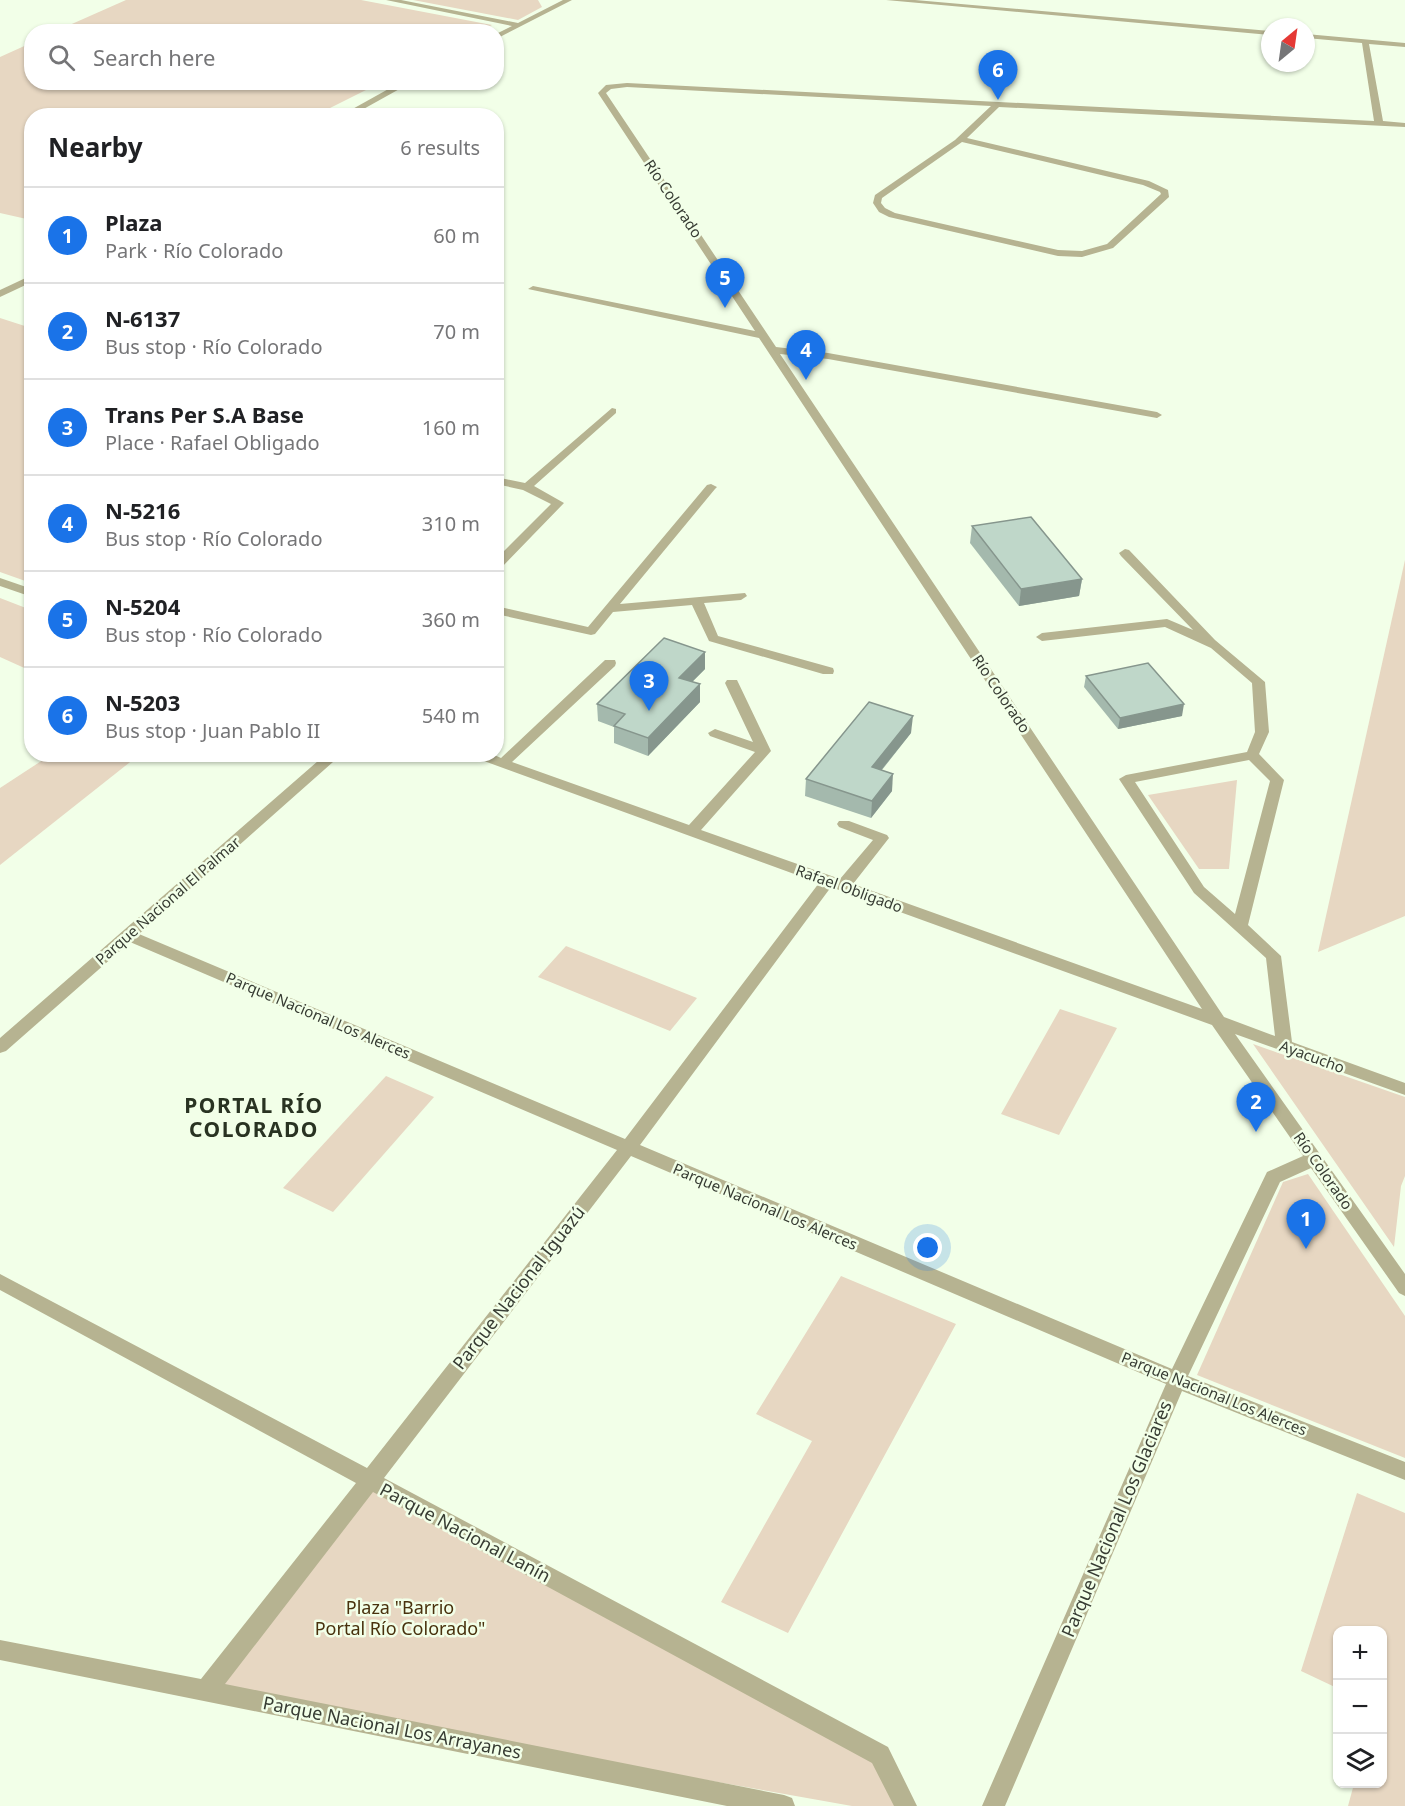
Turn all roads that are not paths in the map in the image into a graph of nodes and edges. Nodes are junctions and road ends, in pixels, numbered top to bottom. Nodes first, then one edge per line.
1 (390, 0) edge
2 (549, 0) edge
3 (568, 0) edge
4 (890, 0) edge
5 (554, 7) junction
6 (519, 25) junction
7 (1261, 32) edge
8 (504, 33) edge
9 (1315, 37) edge
10 (1365, 41) junction
11 (1405, 45) edge
12 (393, 90) edge
13 (997, 104) junction
14 (360, 108) edge
15 (1379, 124) junction
16 (1405, 125) edge
17 (959, 140) junction
18 (24, 282) edge
19 (533, 289) dead end
20 (0, 294) edge
21 (764, 336) junction
22 (773, 350) junction
23 (612, 411) dead end
24 (1157, 415) dead end
25 (504, 482) edge
26 (527, 487) junction
27 (711, 488) dead end
28 (1125, 553) dead end
29 (504, 558) edge
30 (0, 582) edge
31 (24, 590) edge
32 (741, 596) dead end
33 (696, 600) junction
34 (609, 609) junction
35 (504, 612) edge
36 (1042, 637) dead end
37 (1216, 645) junction
38 (610, 663) dead end
39 (828, 671) dead end
40 (732, 683) dead end
41 (715, 733) dead end
42 (764, 751) junction
43 (1252, 755) junction
44 (327, 762) edge
45 (503, 763) joint
46 (844, 824) dead end
47 (691, 832) junction
48 (835, 884) junction
49 (1240, 927) junction
50 (128, 935) junction
51 (1220, 1023) junction
52 (0, 1047) edge
53 (1285, 1047) junction
54 (1405, 1089) edge
55 (627, 1149) junction
56 (1314, 1159) junction
57 (0, 1281) edge
58 (1405, 1288) edge
59 (1177, 1380) junction
60 (1405, 1471) edge
61 (369, 1482) junction
62 (0, 1650) edge
63 (206, 1691) junction
64 (784, 1806) edge
65 (906, 1806) edge
66 (993, 1806) edge

1 - 6 street
2 - 5 street
3 - 5 street
4 - 7 street
5 - 6 street
6 - 8 street
9 - 10 street
10 - 11 street
10 - 15 street
12 - 14 street
13 - 15 street
13 - 17 street
13 - 21 street, Río Colorado
15 - 16 street
17 - 17 street
18 - 20 street
19 - 21 street
21 - 22 street, Río Colorado
22 - 24 street
22 - 51 street, Río Colorado
23 - 26 street
25 - 26 street
26 - 29 street
27 - 34 street
28 - 37 street
30 - 31 street
32 - 33 street
33 - 34 street
33 - 39 street
34 - 35 street
36 - 37 street
37 - 43 street
38 - 45 street
40 - 42 street
41 - 42 street
42 - 47 street
43 - 49 street
43 - 49 street
44 - 50 street, Parque Nacional El Palmar
45 - 47 street, Rafael Obligado
46 - 48 street, Parque Nacional Iguazú
47 - 48 street, Rafael Obligado
48 - 51 street, Rafael Obligado
48 - 55 street, Parque Nacional Iguazú
49 - 53 street
50 - 52 street, Parque Nacional El Palmar
50 - 55 street, Parque Nacional Los Alerces
51 - 53 street, Ayacucho
51 - 56 street, Río Colorado
53 - 54 street, Ayacucho
55 - 59 street, Parque Nacional Los Alerces
55 - 61 street, Parque Nacional Iguazú
56 - 58 street, Río Colorado
56 - 59 street, Parque Nacional Los Glaciares
57 - 61 street, Parque Nacional Lanín
59 - 60 street, Parque Nacional Los Alerces
59 - 66 street, Parque Nacional Los Glaciares
61 - 63 street, Parque Nacional Iguazú
61 - 65 street, Parque Nacional Lanín
62 - 63 street, Parque Nacional Los Arrayanes
63 - 64 street, Parque Nacional Los Arrayanes

